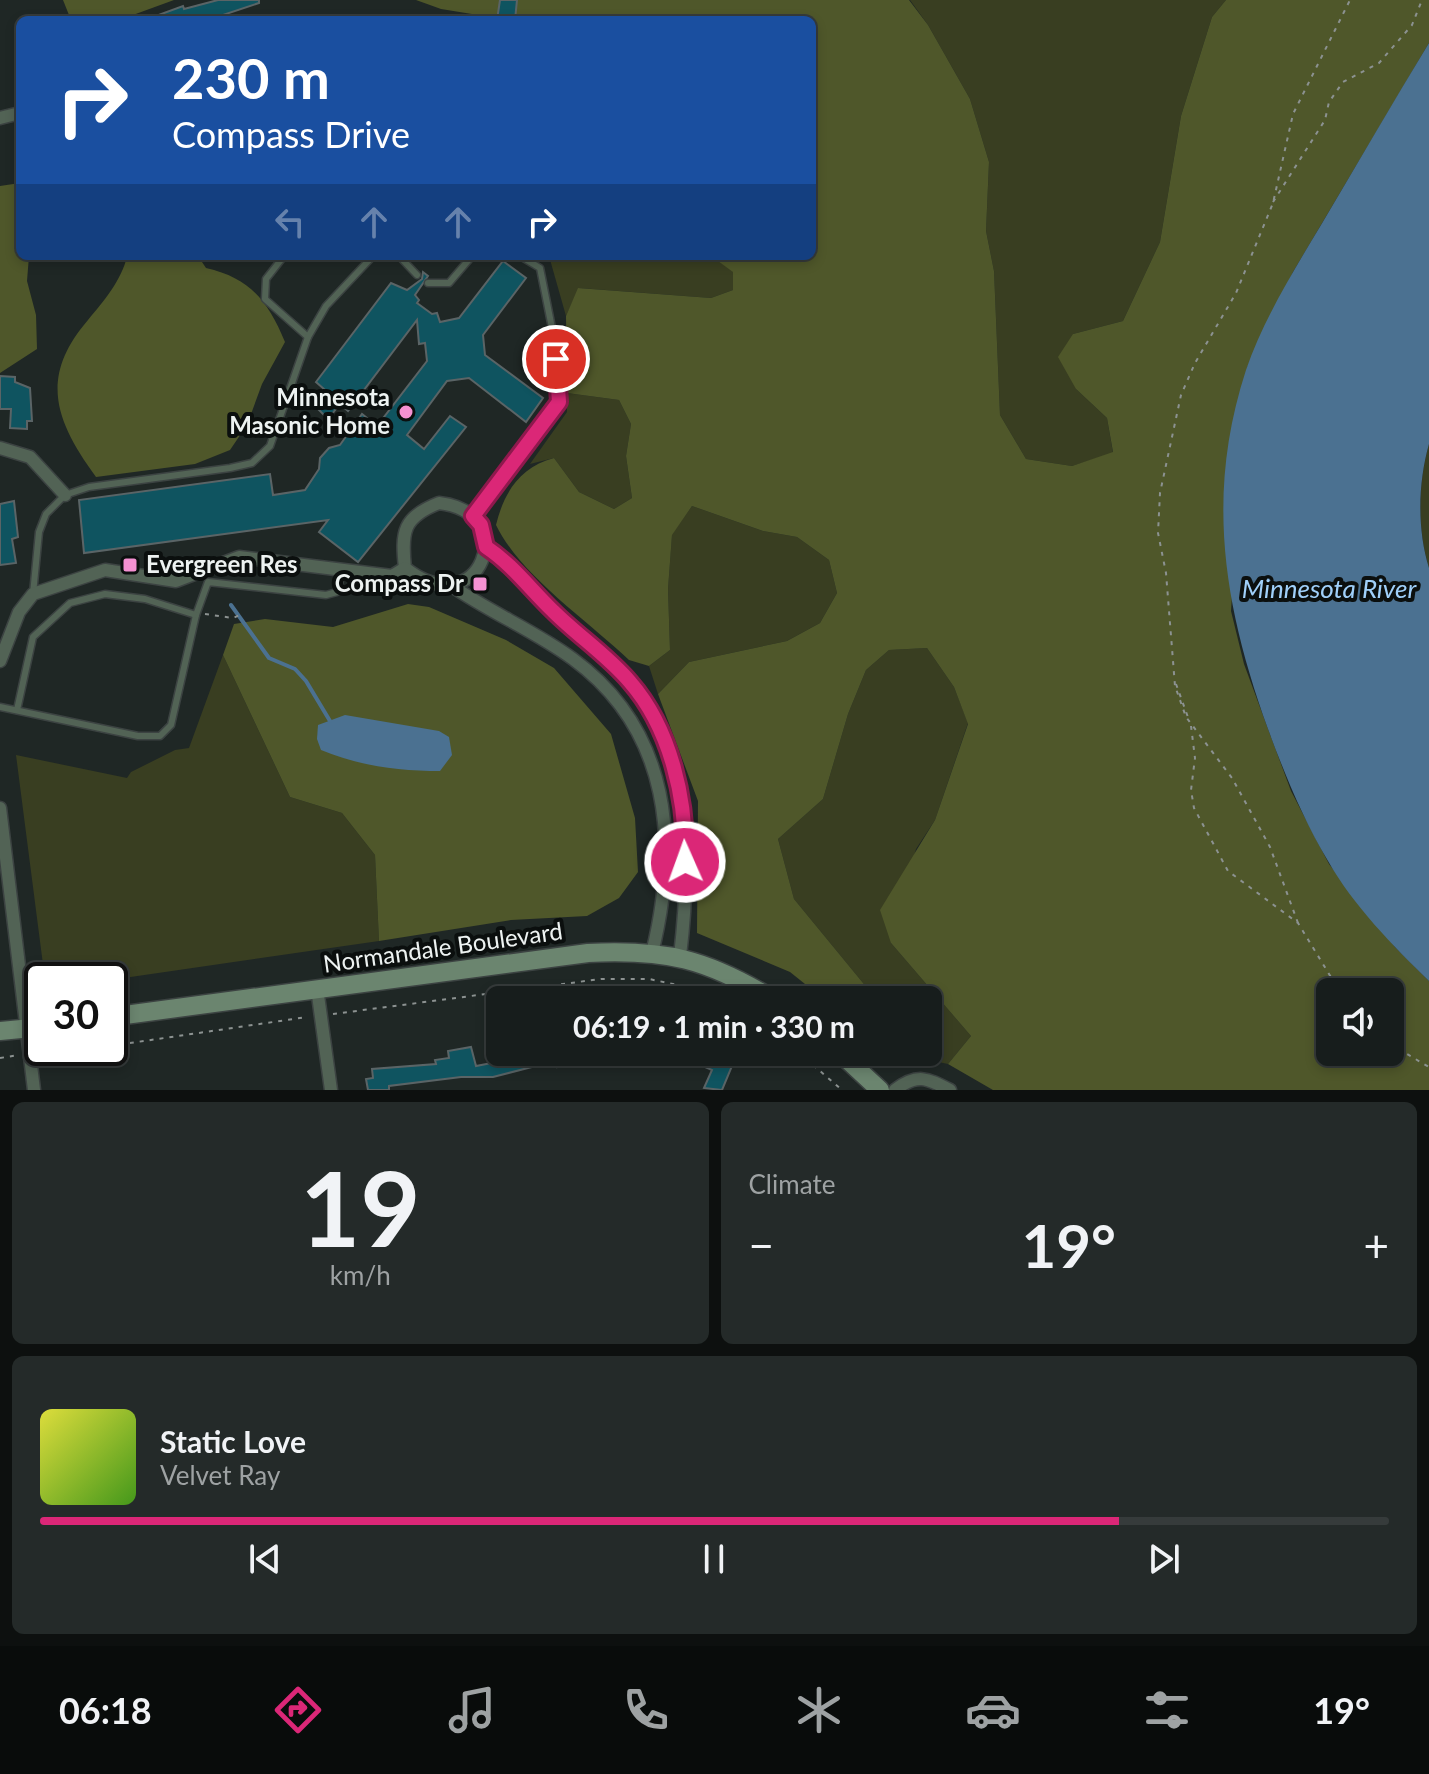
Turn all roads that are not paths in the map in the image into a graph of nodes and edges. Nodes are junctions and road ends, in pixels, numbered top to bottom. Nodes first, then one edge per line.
1 (281, 260) edge
2 (369, 260) edge
3 (403, 260) edge
4 (469, 260) edge
5 (527, 260) edge
6 (417, 275) dead end
7 (428, 283) dead end
8 (308, 337) junction
9 (0, 448) edge
10 (65, 495) junction
11 (473, 516) junction
12 (486, 547) junction
13 (405, 568) junction
14 (342, 571) junction
15 (206, 575) junction
16 (452, 586) junction
17 (33, 594) junction
18 (196, 615) junction
19 (0, 661) edge
20 (0, 707) edge
21 (17, 710) junction
22 (0, 808) edge
23 (14, 907) junction
24 (0, 910) edge
25 (652, 953) junction
26 (680, 956) junction
27 (24, 967) edge
28 (749, 986) edge
29 (317, 988) junction
30 (128, 1014) edge
31 (24, 1028) edge
32 (0, 1031) edge
33 (31, 1066) edge
34 (854, 1066) edge
35 (34, 1090) edge
36 (331, 1090) edge
37 (880, 1090) edge
38 (895, 1090) edge
39 (950, 1090) edge

1 - 8 lane
2 - 8 lane
3 - 6 lane
4 - 7 lane
5 - 11 lane
8 - 10 lane
9 - 10 street
10 - 17 lane
11 - 12 street
11 - 13 street
12 - 16 street
12 - 26 street
13 - 14 street
13 - 16 street
14 - 15 street
14 - 15 lane
15 - 17 street
15 - 18 lane
16 - 25 street
17 - 19 street
18 - 21 lane
18 - 21 lane
20 - 21 lane
22 - 23 street
23 - 24 street
23 - 27 street
25 - 26 street, Normandale Boulevard
25 - 29 street, Normandale Boulevard
26 - 28 street, Normandale Boulevard
29 - 30 street, Normandale Boulevard
29 - 36 street
31 - 32 street
33 - 35 street
34 - 37 street
38 - 39 street

